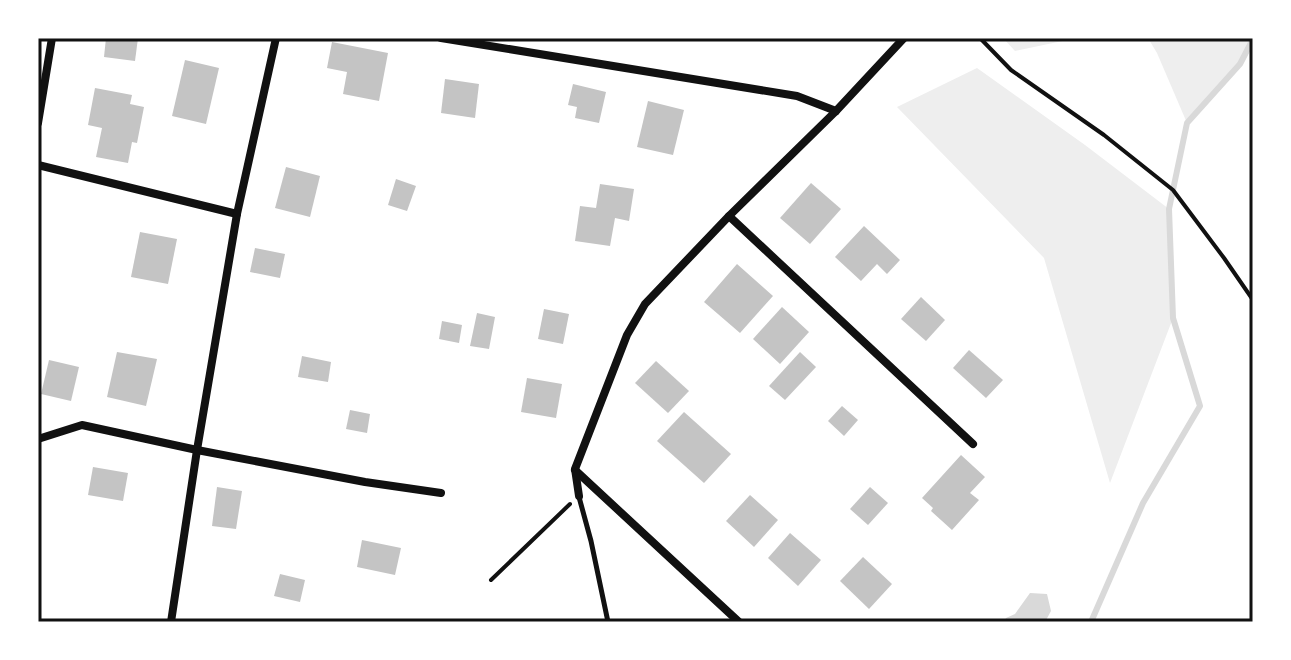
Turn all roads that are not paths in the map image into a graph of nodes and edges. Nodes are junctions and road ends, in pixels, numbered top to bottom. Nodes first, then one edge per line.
1 (52, 38) edge
2 (276, 38) edge
3 (441, 38) edge
4 (904, 38) edge
5 (836, 111) junction
6 (38, 123) edge
7 (38, 165) edge
8 (237, 214) junction
9 (729, 216) junction
10 (38, 439) edge
11 (973, 444) dead end
12 (197, 450) junction
13 (575, 469) junction
14 (441, 493) dead end
15 (579, 496) joint
16 (171, 622) edge
17 (608, 622) edge
18 (739, 622) edge

1 - 6 street
2 - 8 street
3 - 5 street
4 - 5 street
5 - 9 street
7 - 8 street
8 - 12 street
9 - 11 street
9 - 13 street
10 - 12 street
12 - 14 street
12 - 16 street
13 - 15 street
13 - 18 street
15 - 17 lane

